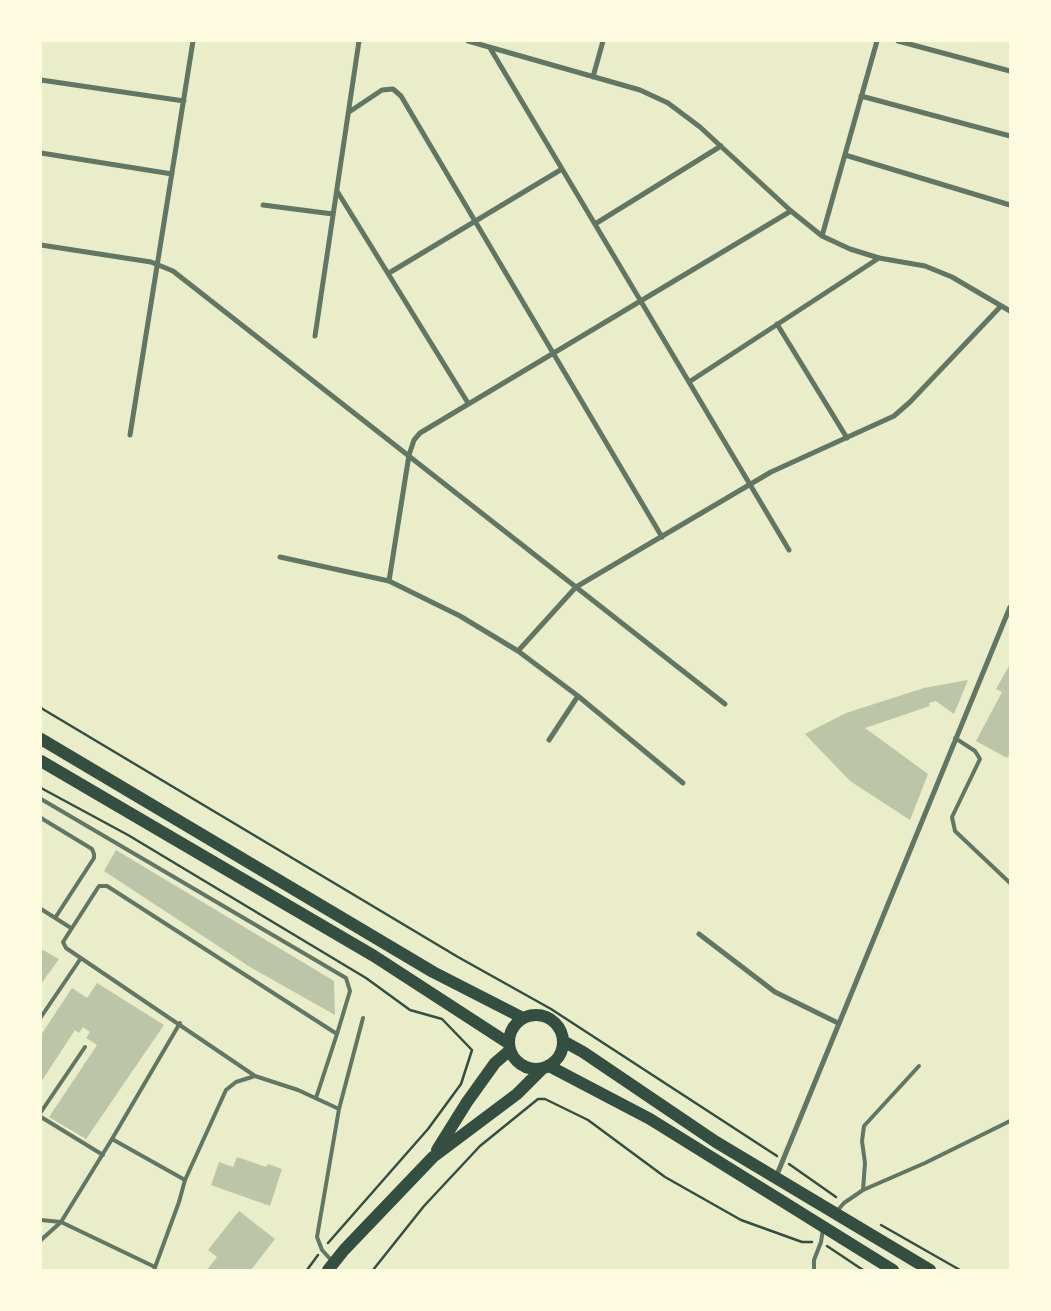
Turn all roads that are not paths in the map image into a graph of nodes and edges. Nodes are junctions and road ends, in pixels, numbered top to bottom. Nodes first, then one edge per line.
1 (193, 41) edge
2 (359, 41) edge
3 (468, 41) edge
4 (603, 41) edge
5 (877, 41) edge
6 (898, 41) edge
7 (490, 48) junction
8 (1010, 71) edge
9 (593, 77) junction
10 (41, 80) edge
11 (861, 96) junction
12 (184, 101) junction
13 (349, 112) junction
14 (1010, 136) edge
15 (721, 146) junction
16 (41, 153) edge
17 (845, 155) junction
18 (562, 169) junction
19 (172, 174) junction
20 (337, 191) junction
21 (1010, 205) edge
22 (263, 206) dead end
23 (791, 211) junction
24 (334, 214) junction
25 (475, 221) junction
26 (595, 224) junction
27 (822, 236) junction
28 (41, 245) edge
29 (880, 258) junction
30 (157, 264) junction
31 (389, 274) junction
32 (640, 301) junction
33 (1001, 306) junction
34 (1010, 311) edge
35 (778, 324) junction
36 (315, 336) dead end
37 (553, 353) junction
38 (689, 382) junction
39 (468, 403) junction
40 (130, 435) dead end
41 (847, 438) junction
42 (409, 456) junction
43 (750, 485) junction
44 (662, 537) junction
45 (789, 550) dead end
46 (280, 557) dead end
47 (390, 581) junction
48 (576, 587) junction
49 (1010, 607) edge
50 (518, 651) junction
51 (578, 696) junction
52 (725, 704) dead end
53 (956, 738) junction
54 (41, 739) edge
55 (550, 740) dead end
56 (41, 761) edge
57 (683, 783) dead end
58 (41, 799) edge
59 (41, 818) edge
60 (1010, 882) edge
61 (41, 909) edge
62 (55, 918) junction
63 (72, 928) junction
64 (699, 934) dead end
65 (81, 958) junction
66 (41, 1017) edge
67 (363, 1018) dead end
68 (523, 1018) junction
69 (180, 1023) junction
70 (838, 1023) junction
71 (337, 1034) junction
72 (563, 1041) junction
73 (85, 1047) dead end
74 (508, 1047) junction
75 (919, 1066) dead end
76 (546, 1067) junction
77 (255, 1076) junction
78 (316, 1098) junction
79 (339, 1109) junction
80 (41, 1112) edge
81 (41, 1117) edge
82 (1010, 1121) edge
83 (112, 1139) junction
84 (103, 1155) junction
85 (433, 1157) junction
86 (776, 1177) junction
87 (185, 1180) junction
88 (863, 1190) junction
89 (835, 1213) junction
90 (41, 1220) edge
91 (61, 1222) junction
92 (823, 1229) junction
93 (41, 1240) edge
94 (331, 1266) edge
95 (155, 1269) edge
96 (814, 1270) edge
97 (892, 1270) edge
98 (930, 1270) edge

1 - 12 street
2 - 13 street
3 - 7 street
4 - 9 street
5 - 11 street
6 - 8 street
7 - 9 street
7 - 18 street
9 - 15 street
10 - 12 street
11 - 14 street
11 - 17 street
12 - 19 street
13 - 20 street
13 - 25 street
15 - 23 street
15 - 26 street
16 - 19 street
17 - 21 street
17 - 27 street
18 - 25 street
18 - 26 street
19 - 30 street
20 - 24 street
20 - 31 street
22 - 24 street
23 - 27 street
23 - 32 street
24 - 36 street
25 - 31 street
25 - 37 street
26 - 32 street
27 - 29 street
28 - 30 street
29 - 33 street
29 - 35 street
30 - 40 street
30 - 42 street
31 - 39 street
32 - 37 street
32 - 38 street
33 - 34 street
33 - 41 street
35 - 38 street
35 - 41 street
37 - 39 street
37 - 44 street
38 - 43 street
39 - 42 street
41 - 43 street
42 - 47 street
42 - 48 street
43 - 44 street
43 - 45 street
44 - 48 street
46 - 47 street
47 - 50 street
48 - 50 street
48 - 52 street
49 - 53 street
50 - 51 street
51 - 55 street
51 - 57 street
53 - 60 lane
53 - 70 street
54 - 68 highway
56 - 74 highway
58 - 71 lane
59 - 62 lane
61 - 62 lane
62 - 63 lane
63 - 65 lane
63 - 71 lane
64 - 70 street
65 - 66 lane
65 - 69 lane
67 - 79 lane
68 - 72 highway
68 - 74 highway
69 - 77 lane
69 - 83 lane
70 - 86 street
71 - 78 lane
72 - 76 highway
72 - 86 highway
73 - 80 lane
74 - 76 highway
74 - 85 highway
75 - 88 lane
76 - 85 highway
76 - 92 highway
77 - 78 lane
77 - 87 lane
78 - 79 lane
79 - 94 lane
81 - 84 lane
82 - 88 lane
83 - 84 lane
83 - 87 lane
84 - 91 lane
85 - 94 highway
86 - 89 highway
87 - 95 lane
88 - 89 lane
89 - 98 highway
90 - 91 lane
91 - 93 lane
91 - 95 lane
92 - 96 lane
92 - 97 highway

